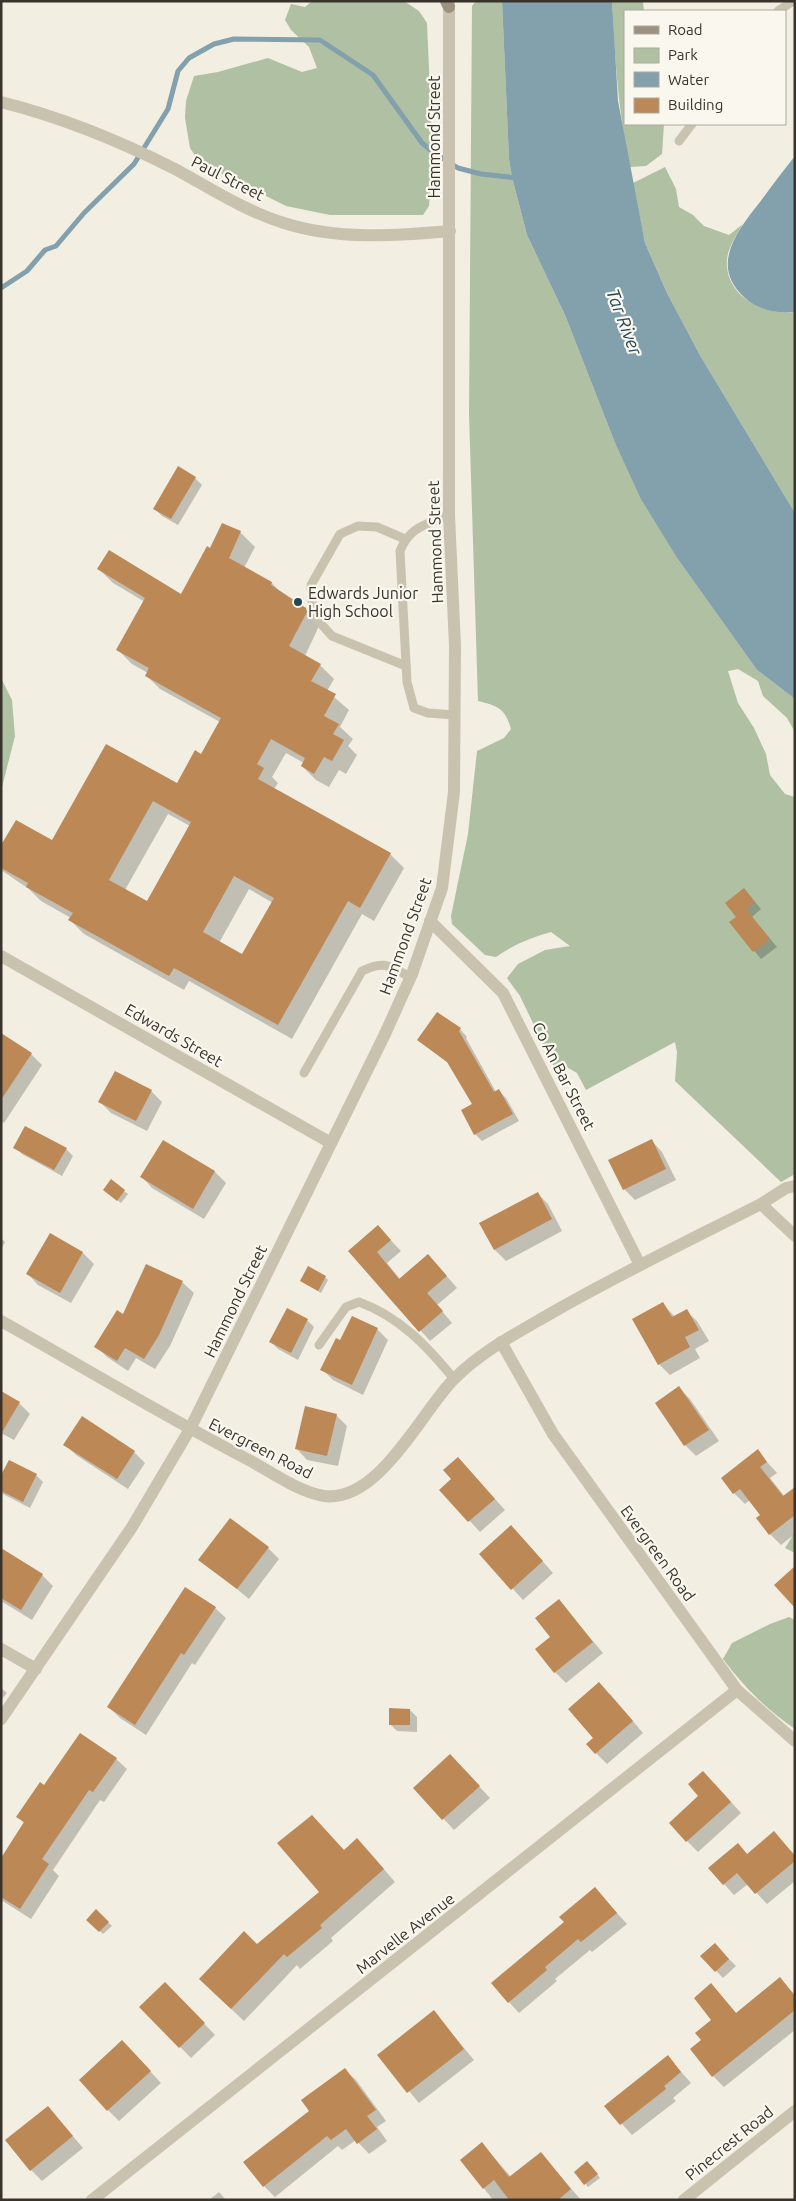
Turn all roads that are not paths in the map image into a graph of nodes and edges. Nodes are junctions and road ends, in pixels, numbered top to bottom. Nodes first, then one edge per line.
1 (793, 1) edge
2 (448, 3) edge
3 (780, 10) edge
4 (1, 102) edge
5 (691, 125) edge
6 (679, 141) dead end
7 (450, 231) junction
8 (449, 515) junction
9 (405, 539) junction
10 (406, 666) junction
11 (455, 715) junction
12 (430, 921) junction
13 (1, 956) edge
14 (410, 978) junction
15 (304, 1073) dead end
16 (331, 1143) junction
17 (795, 1186) edge
18 (761, 1204) junction
19 (795, 1236) edge
20 (640, 1265) junction
21 (1, 1321) edge
22 (501, 1342) junction
23 (319, 1345) dead end
24 (454, 1379) junction
25 (190, 1429) junction
26 (1, 1649) edge
27 (36, 1669) junction
28 (737, 1690) junction
29 (1, 1719) edge
30 (795, 1741) edge
31 (795, 2111) edge
32 (92, 2200) edge
33 (684, 2200) edge

1 - 3 lane
2 - 7 street, Hammond Street
4 - 7 street, Paul Street
5 - 6 lane
7 - 8 street, Hammond Street
8 - 9 lane
8 - 11 street, Hammond Street
9 - 10 lane
9 - 10 lane
10 - 11 lane
11 - 12 street, Hammond Street
12 - 14 street, Hammond Street
12 - 20 street, Co An Bar Street
13 - 16 street, Edwards Street
14 - 15 lane
14 - 16 street, Hammond Street
16 - 25 street, Hammond Street
17 - 18 street, Evergreen Road
18 - 19 street
18 - 20 street, Evergreen Road
20 - 22 street, Evergreen Road
21 - 25 street, Evergreen Road
22 - 24 street, Evergreen Road
22 - 28 street, Evergreen Road
23 - 24 lane
24 - 25 street, Evergreen Road
25 - 27 street, Hammond Street
26 - 27 street
27 - 29 street, Hammond Street
28 - 30 street, Evergreen Road
28 - 32 street, Marvelle Avenue
31 - 33 street, Pinecrest Road

